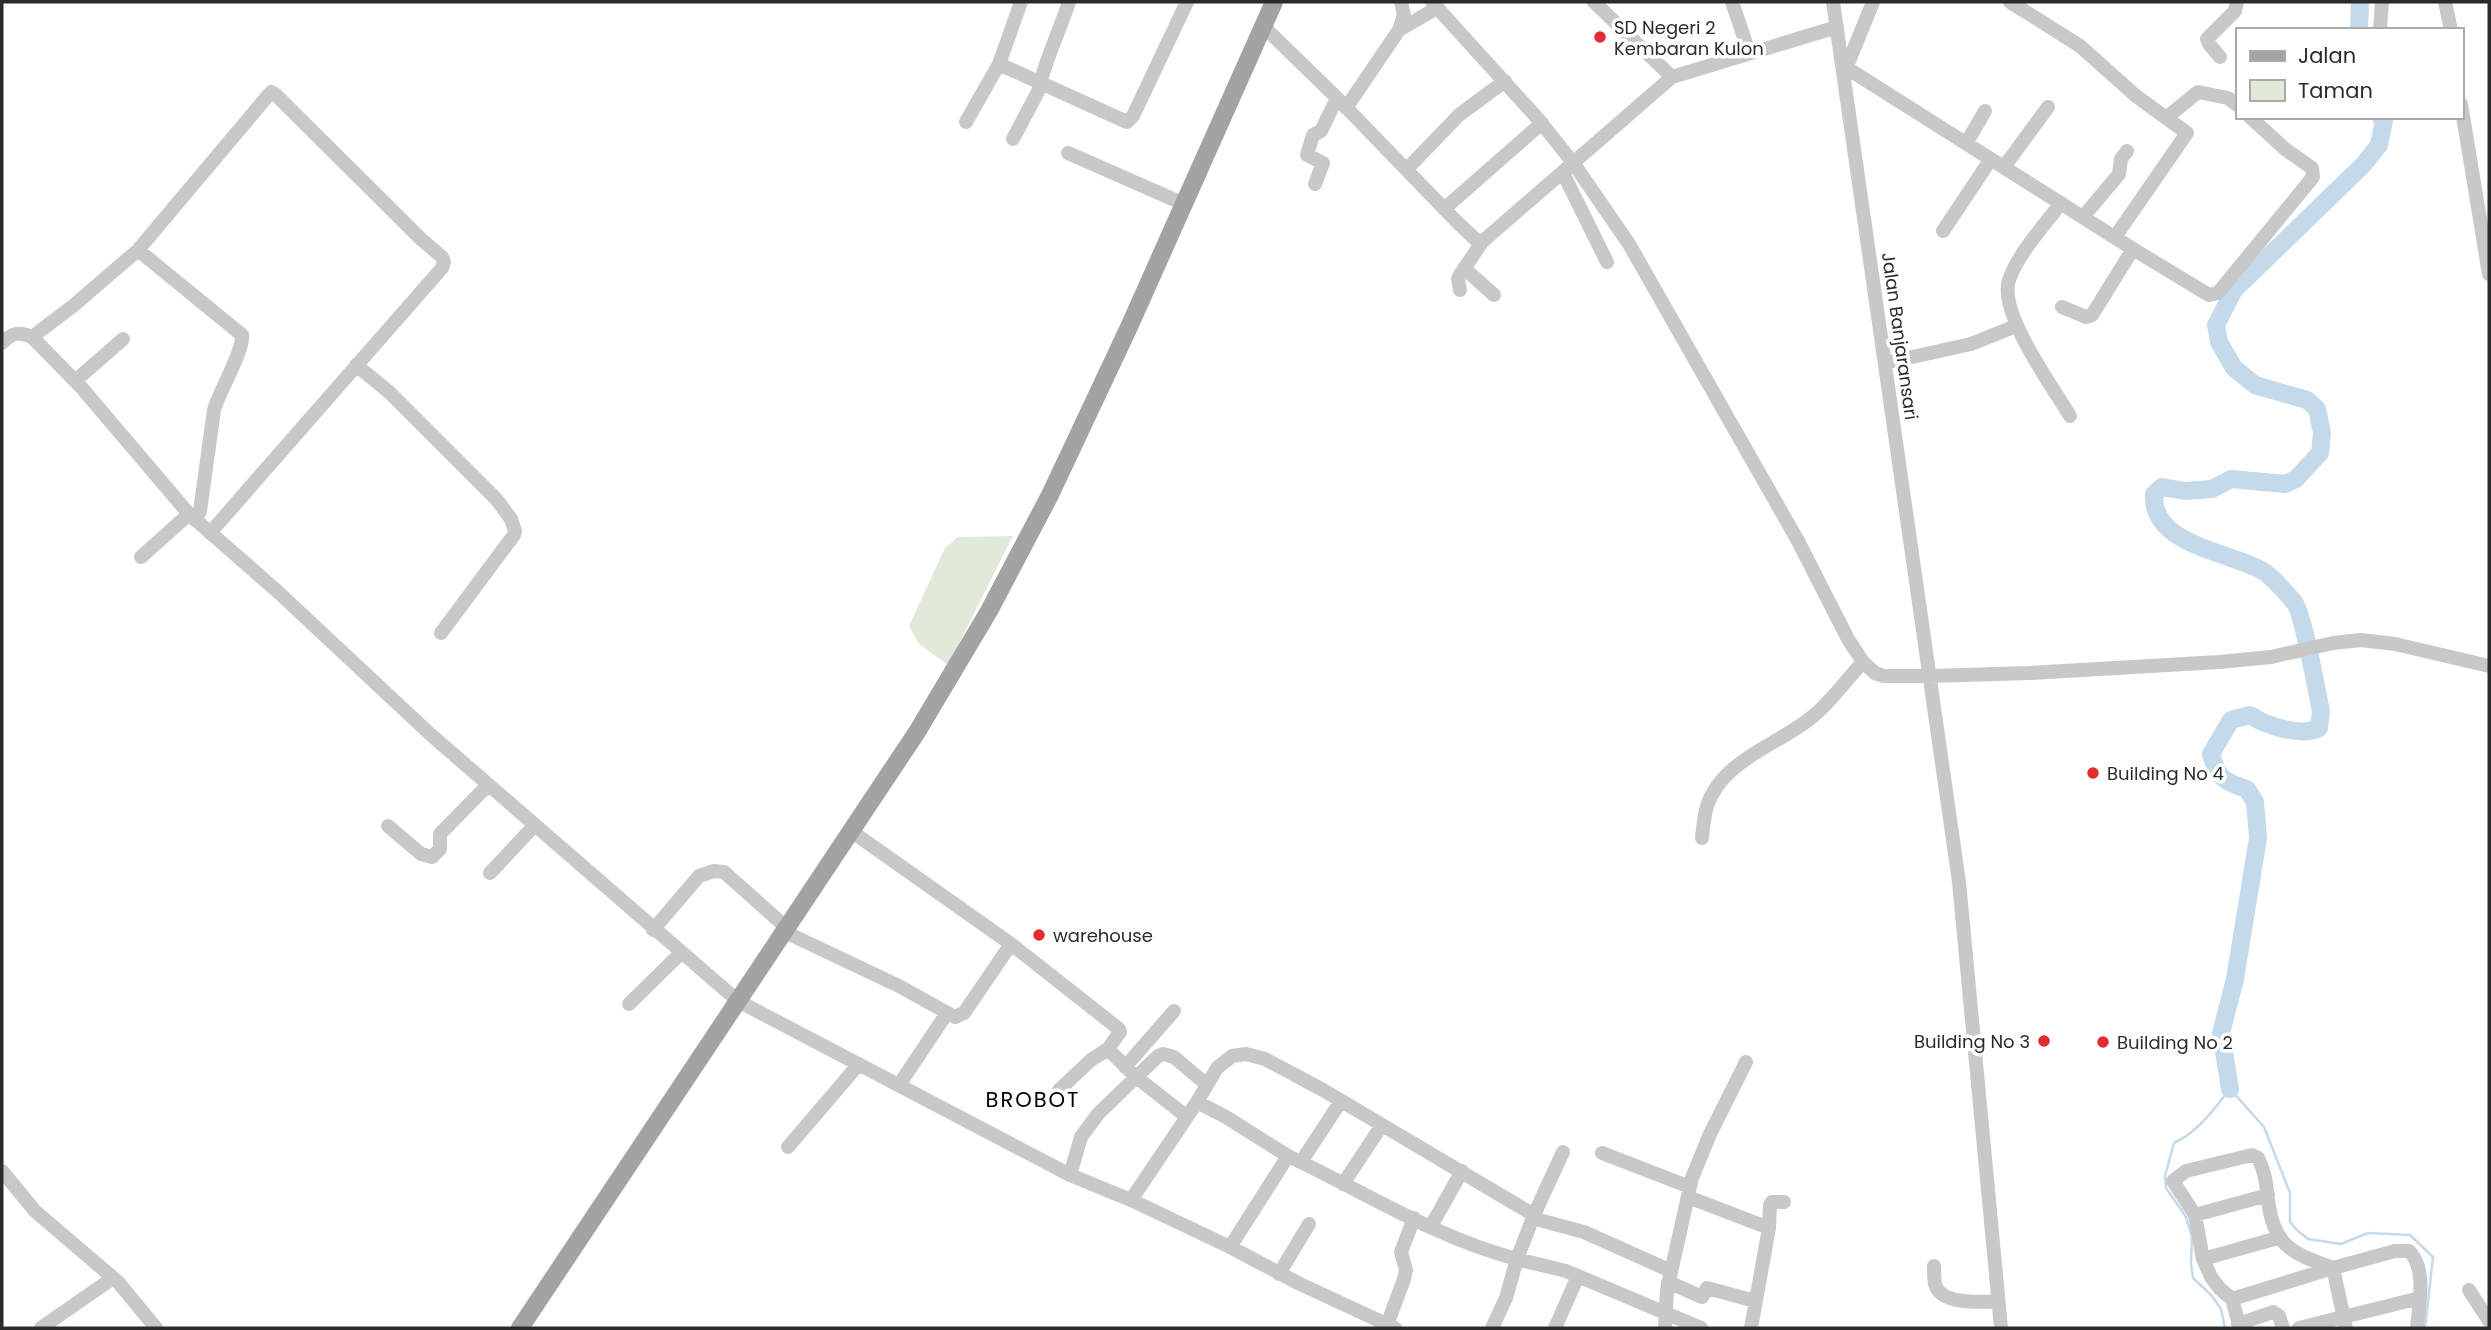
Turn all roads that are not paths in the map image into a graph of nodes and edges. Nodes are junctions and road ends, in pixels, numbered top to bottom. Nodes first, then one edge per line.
1 (1021, 2) edge
2 (1069, 2) edge
3 (1187, 2) edge
4 (1274, 2) edge
5 (1401, 2) edge
6 (1594, 2) edge
7 (1732, 2) edge
8 (1833, 2) edge
9 (1873, 2) edge
10 (2010, 2) edge
11 (2237, 2) edge
12 (2382, 2) edge
13 (2445, 2) edge
14 (1434, 5) edge
15 (2028, 6) edge
16 (1263, 26) junction
17 (1837, 27) junction
18 (2380, 28) edge
19 (2451, 28) edge
20 (1399, 30) junction
21 (1749, 52) junction
22 (2220, 57) dead end
23 (999, 64) junction
24 (1845, 65) junction
25 (1672, 77) junction
26 (1505, 80) junction
27 (1041, 83) junction
28 (1342, 103) junction
29 (2236, 104) edge
30 (2048, 107) dead end
31 (1985, 111) dead end
32 (2463, 116) edge
33 (2166, 118) junction
34 (2252, 119) edge
35 (966, 122) dead end
36 (1542, 123) junction
37 (1013, 139) dead end
38 (1967, 142) junction
39 (2127, 150) dead end
40 (1068, 153) dead end
41 (1991, 159) junction
42 (2004, 167) junction
43 (1568, 168) junction
44 (1407, 169) junction
45 (1315, 184) dead end
46 (2061, 203) junction
47 (1184, 204) junction
48 (1444, 209) junction
49 (2083, 216) junction
50 (1943, 231) dead end
51 (2116, 237) junction
52 (1482, 242) junction
53 (2133, 249) junction
54 (138, 250) junction
55 (1607, 262) dead end
56 (1464, 268) junction
57 (2489, 274) edge
58 (1460, 290) dead end
59 (1494, 295) dead end
60 (2062, 307) dead end
61 (2016, 326) junction
62 (33, 337) junction
63 (123, 339) dead end
64 (2, 343) edge
65 (1885, 363) junction
66 (356, 365) junction
67 (75, 381) junction
68 (2070, 416) dead end
69 (192, 517) junction
70 (210, 533) junction
71 (141, 557) dead end
72 (441, 634) dead end
73 (1863, 662) junction
74 (2489, 666) edge
75 (1929, 676) junction
76 (488, 785) junction
77 (388, 826) dead end
78 (534, 826) junction
79 (851, 831) junction
80 (1702, 838) dead end
81 (490, 873) dead end
82 (653, 930) junction
83 (786, 930) junction
84 (1011, 944) junction
85 (681, 953) junction
86 (738, 1001) junction
87 (629, 1003) dead end
88 (1174, 1011) dead end
89 (947, 1013) junction
90 (1108, 1049) junction
91 (1746, 1062) dead end
92 (859, 1064) junction
93 (1130, 1072) junction
94 (899, 1085) junction
95 (1207, 1085) junction
96 (1059, 1090) dead end
97 (1341, 1101) junction
98 (1197, 1102) junction
99 (1187, 1117) junction
100 (1382, 1125) junction
101 (788, 1147) dead end
102 (1563, 1152) dead end
103 (1602, 1153) dead end
104 (1294, 1159) junction
105 (2, 1171) edge
106 (1462, 1171) junction
107 (1070, 1175) junction
108 (1343, 1184) junction
109 (1689, 1192) junction
110 (2268, 1195) junction
111 (1131, 1200) junction
112 (1784, 1202) dead end
113 (2195, 1215) junction
114 (1533, 1216) junction
115 (1414, 1218) junction
116 (1309, 1224) dead end
117 (1431, 1226) junction
118 (1769, 1228) junction
119 (2278, 1238) junction
120 (1230, 1247) junction
121 (1517, 1259) junction
122 (2203, 1259) junction
123 (1934, 1266) dead end
124 (2333, 1268) junction
125 (1279, 1274) junction
126 (1578, 1276) junction
127 (1670, 1277) junction
128 (113, 1278) junction
129 (2469, 1290) dead end
130 (2420, 1298) junction
131 (2232, 1299) junction
132 (1755, 1301) junction
133 (1997, 1302) junction
134 (2489, 1321) edge
135 (1666, 1322) edge
136 (2344, 1322) edge
137 (1391, 1326) edge
138 (2239, 1326) edge
139 (41, 1328) edge
140 (156, 1328) edge
141 (520, 1328) edge
142 (1492, 1328) edge
143 (1555, 1328) edge
144 (1701, 1328) edge
145 (1751, 1328) edge
146 (2001, 1328) edge
147 (2283, 1328) edge
148 (2299, 1328) edge
149 (2417, 1328) edge

1 - 23 street
2 - 27 street
3 - 27 street
4 - 16 main road
5 - 20 street
6 - 25 street
7 - 21 street
8 - 17 street, Jalan Banjaransari
9 - 24 street
10 - 15 street
11 - 22 street
12 - 18 street
13 - 19 street
14 - 20 street
14 - 26 street
15 - 33 street
16 - 28 street
16 - 47 main road
17 - 21 street
17 - 24 street, Jalan Banjaransari
20 - 28 street
21 - 25 street
23 - 27 street
23 - 35 street
24 - 38 street
24 - 65 street, Jalan Banjaransari
25 - 43 street
26 - 36 street
26 - 44 street
27 - 37 street
28 - 44 street
28 - 45 street
29 - 33 street
30 - 42 street
31 - 38 street
32 - 57 street
33 - 51 street
34 - 53 street
36 - 43 street
36 - 48 street
38 - 41 street
39 - 49 street
40 - 47 street
41 - 42 street
41 - 50 street
42 - 46 street
43 - 52 street
43 - 55 street
43 - 73 street
44 - 48 street
46 - 49 street
46 - 61 street
47 - 79 main road
48 - 52 street
49 - 51 street
51 - 53 street
52 - 56 street
53 - 60 street
54 - 62 street
54 - 66 street
54 - 69 street
56 - 58 street
56 - 59 street
61 - 65 street
61 - 68 street
62 - 64 street
62 - 67 street
63 - 67 street
65 - 75 street, Jalan Banjaransari
66 - 70 street
66 - 72 street
67 - 69 street
69 - 70 street
69 - 71 street
70 - 76 street
73 - 75 street
73 - 80 street
74 - 75 street
75 - 133 street, Jalan Banjaransari
76 - 77 street
76 - 78 street
78 - 81 street
78 - 82 street
79 - 83 main road
79 - 84 street
82 - 83 street
82 - 85 street
83 - 86 main road
83 - 89 street
84 - 89 street
84 - 90 street
85 - 86 street
85 - 87 street
86 - 92 street
86 - 141 main road
88 - 93 street
89 - 94 street
90 - 93 street
90 - 96 street
91 - 109 street
92 - 94 street
92 - 101 street
93 - 95 street
93 - 99 street
93 - 107 street
94 - 107 street
95 - 97 street
95 - 98 street
97 - 100 street
97 - 104 street
98 - 99 street
98 - 104 street
99 - 111 street
100 - 106 street
100 - 108 street
102 - 114 street
103 - 109 street
104 - 108 street
104 - 120 street
105 - 128 street
106 - 114 street
106 - 117 street
107 - 111 street
108 - 115 street
109 - 118 street
109 - 127 street
110 - 113 street
110 - 113 street
110 - 119 street
111 - 120 street
112 - 118 street
113 - 122 street
114 - 121 street
114 - 127 street
115 - 117 street
115 - 137 street
116 - 125 street
117 - 121 street
118 - 132 street
119 - 122 street
119 - 124 street
120 - 125 street
121 - 126 street
121 - 142 street
122 - 131 street
123 - 133 street
124 - 130 street
124 - 131 street
124 - 136 street
125 - 137 street
126 - 135 street
126 - 143 street
127 - 132 street
127 - 135 street
128 - 139 street
128 - 140 street
129 - 134 street
130 - 136 street
130 - 149 street
131 - 138 street
132 - 145 street
133 - 146 street, Jalan Banjaransari
135 - 144 street
136 - 148 street
138 - 147 street

